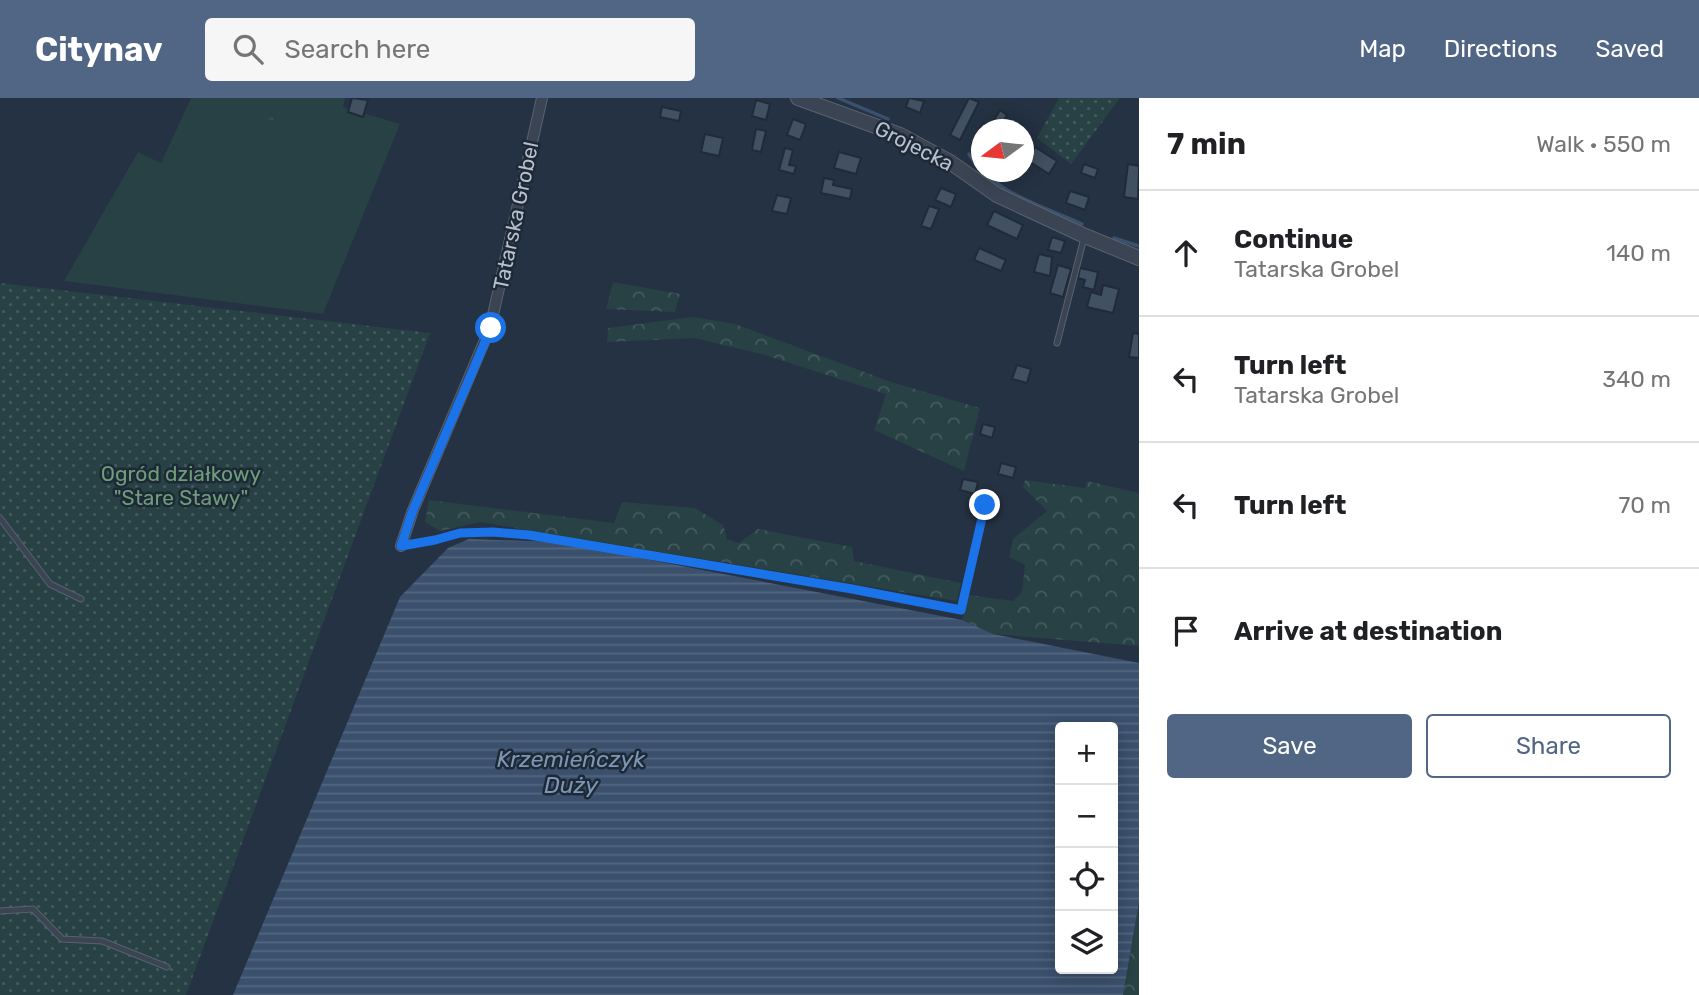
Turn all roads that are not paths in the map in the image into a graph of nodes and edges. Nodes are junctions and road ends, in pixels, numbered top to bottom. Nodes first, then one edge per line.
1 (542, 98) edge
2 (798, 98) edge
3 (1085, 236) junction
4 (1139, 258) edge
5 (1057, 343) dead end
6 (985, 505) dead end
7 (0, 518) edge
8 (401, 546) joint
9 (81, 599) dead end
10 (0, 911) edge
11 (167, 967) dead end

1 - 8 street, Tatarska Grobel
2 - 3 street, Grojecka
3 - 4 street, Grojecka
3 - 5 lane
6 - 8 lane, Tatarska Grobel
7 - 9 lane
10 - 11 lane

